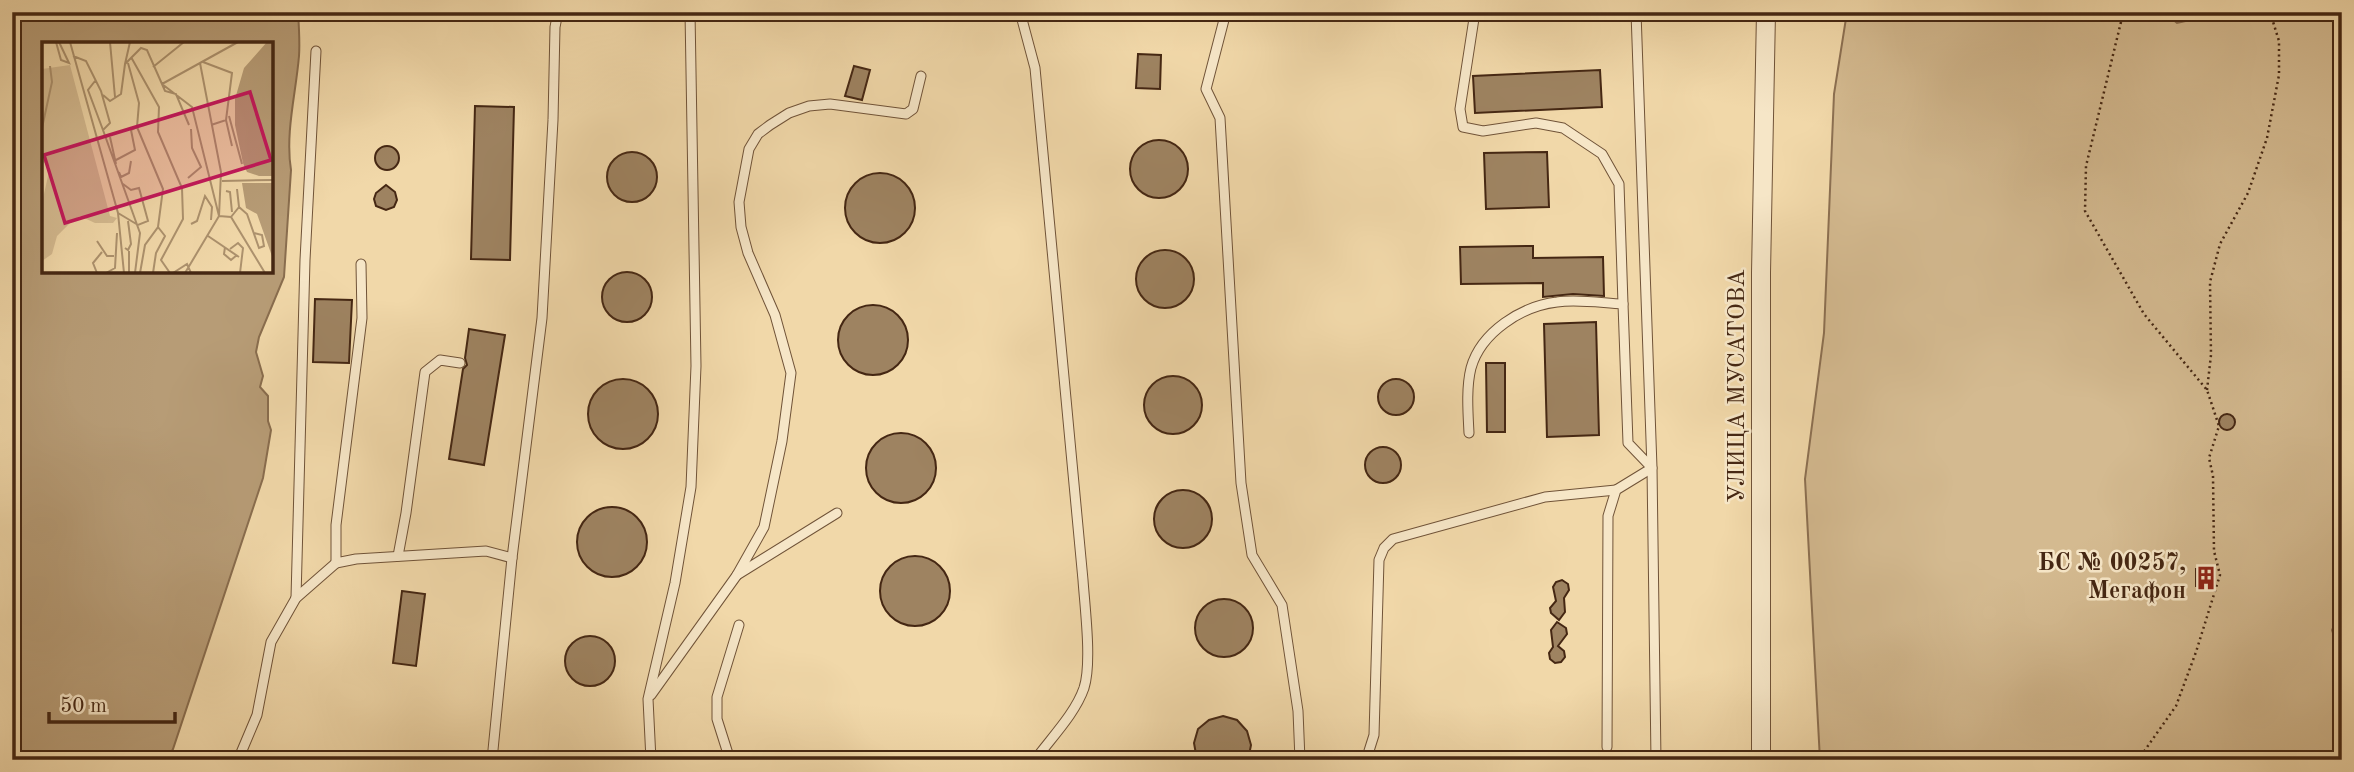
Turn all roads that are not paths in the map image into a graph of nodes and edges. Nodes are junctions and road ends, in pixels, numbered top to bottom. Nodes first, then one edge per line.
1 (558, 12) edge
2 (690, 12) edge
3 (1020, 12) edge
4 (1226, 12) edge
5 (1475, 12) edge
6 (1636, 12) edge
7 (1766, 12) edge
8 (316, 51) dead end
9 (921, 76) dead end
10 (361, 264) dead end
11 (1623, 304) junction
12 (460, 363) dead end
13 (1469, 433) dead end
14 (1652, 468) junction
15 (1616, 490) junction
16 (837, 513) dead end
17 (398, 556) junction
18 (512, 558) junction
19 (335, 563) junction
20 (737, 575) junction
21 (296, 598) junction
22 (739, 625) dead end
23 (648, 699) junction
24 (1607, 747) dead end
25 (238, 760) edge
26 (492, 760) edge
27 (651, 760) edge
28 (730, 760) edge
29 (1035, 760) edge
30 (1300, 760) edge
31 (1360, 760) edge
32 (1656, 760) edge
33 (1762, 760) edge

1 - 18 lane
2 - 23 lane
3 - 29 lane
4 - 30 lane
5 - 11 lane
6 - 14 lane
7 - 33 street, УЛИЦА МУСАТОВА
8 - 21 lane
9 - 20 lane
10 - 19 lane
11 - 13 lane
11 - 14 lane
12 - 17 lane
14 - 15 lane
14 - 32 lane
15 - 24 lane
15 - 31 lane
16 - 20 lane
17 - 18 lane
17 - 19 lane
18 - 26 lane
19 - 21 lane
20 - 23 lane
21 - 25 lane
22 - 28 lane
23 - 27 lane

